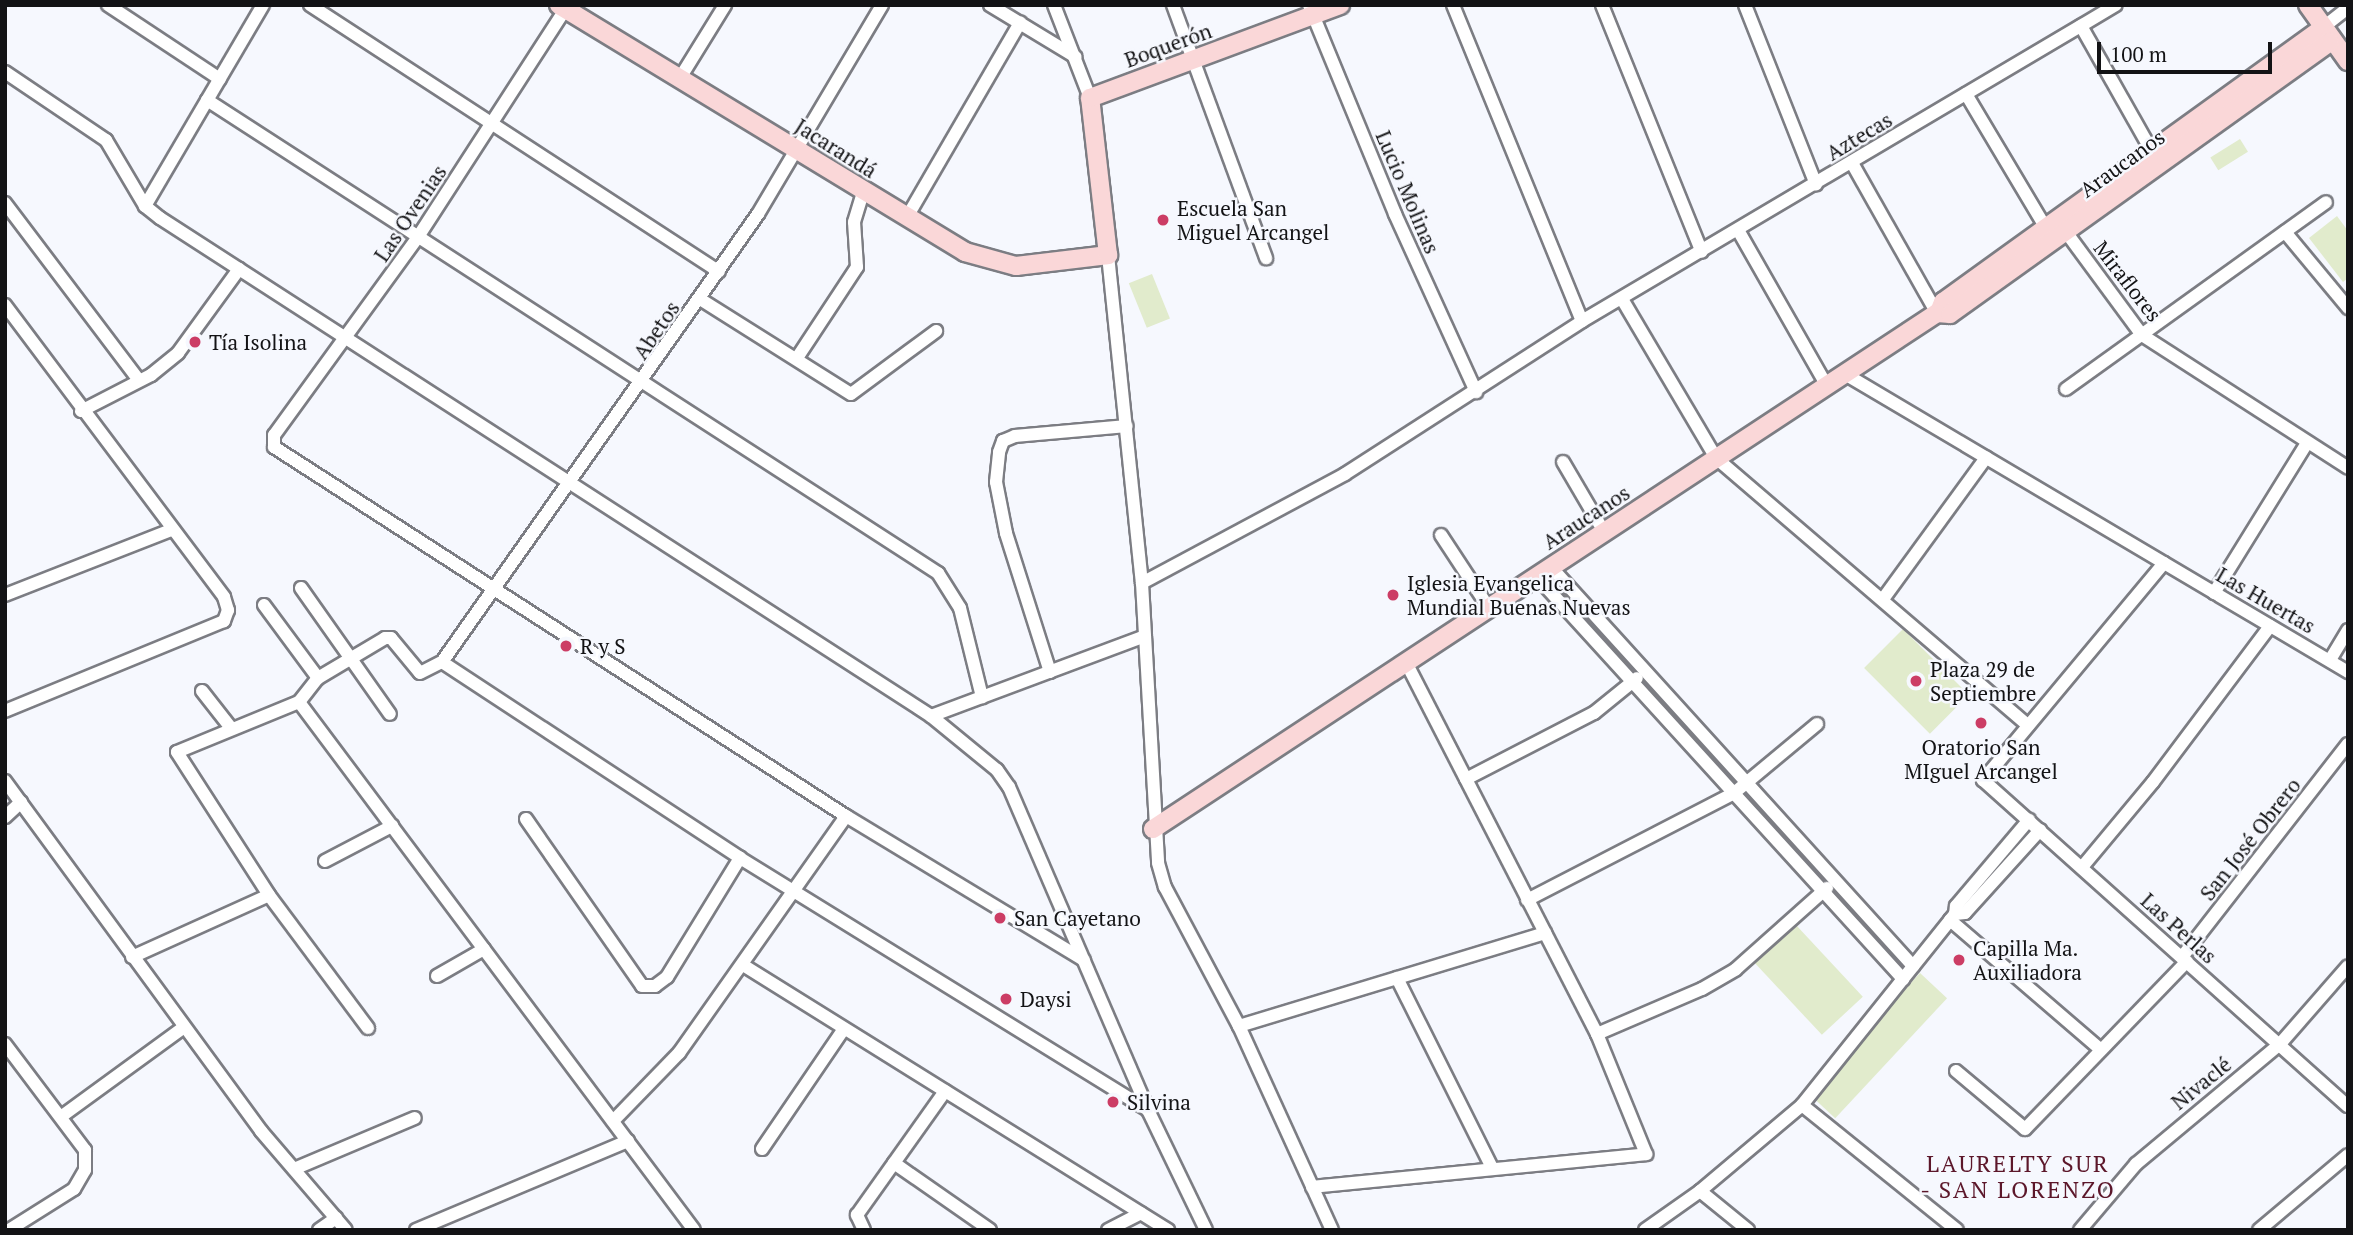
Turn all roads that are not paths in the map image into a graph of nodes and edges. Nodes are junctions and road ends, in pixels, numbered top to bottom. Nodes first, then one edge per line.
1 (108, 5) edge
2 (263, 5) edge
3 (310, 5) edge
4 (725, 5) edge
5 (882, 5) edge
6 (990, 5) edge
7 (1054, 5) edge
8 (1173, 5) edge
9 (1340, 5) edge
10 (1453, 5) edge
11 (1602, 5) edge
12 (1761, 5) edge
13 (2116, 5) edge
14 (2308, 5) edge
15 (564, 7) edge
16 (2348, 8) edge
17 (1746, 9) edge
18 (1310, 10) edge
19 (1020, 23) junction
20 (2081, 26) junction
21 (2326, 36) junction
22 (1076, 57) junction
23 (1194, 60) junction
24 (2348, 61) edge
25 (5, 72) edge
26 (680, 78) junction
27 (220, 79) junction
28 (1966, 94) junction
29 (1090, 98) junction
30 (207, 100) junction
31 (491, 126) junction
32 (795, 149) junction
33 (2156, 158) junction
34 (1852, 163) junction
35 (1816, 184) junction
36 (863, 192) junction
37 (2326, 202) dead end
38 (5, 203) edge
39 (145, 206) junction
40 (907, 217) junction
41 (2046, 228) junction
42 (1738, 230) junction
43 (2066, 232) junction
44 (2285, 232) junction
45 (418, 237) junction
46 (1702, 252) junction
47 (1108, 255) junction
48 (1266, 258) dead end
49 (239, 269) junction
50 (719, 272) junction
51 (700, 299) junction
52 (1622, 299) junction
53 (5, 305) edge
54 (2348, 308) edge
55 (1938, 313) junction
56 (1582, 321) junction
57 (936, 331) dead end
58 (2142, 335) junction
59 (346, 338) junction
60 (797, 359) junction
61 (1845, 374) junction
62 (138, 379) junction
63 (644, 382) junction
64 (1827, 386) junction
65 (2066, 389) dead end
66 (1476, 392) junction
67 (81, 411) junction
68 (1127, 426) junction
69 (2307, 443) junction
70 (1716, 458) junction
71 (1986, 458) junction
72 (1563, 462) dead end
73 (2348, 468) edge
74 (571, 484) junction
75 (171, 530) junction
76 (1604, 532) junction
77 (1440, 535) dead end
78 (2164, 563) junction
79 (1544, 572) junction
80 (1142, 583) junction
81 (301, 588) dead end
82 (495, 593) junction
83 (2214, 593) junction
84 (5, 595) edge
85 (1883, 599) junction
86 (264, 605) dead end
87 (1489, 608) junction
88 (2270, 626) junction
89 (2348, 631) edge
90 (1145, 636) junction
91 (351, 658) junction
92 (2330, 660) junction
93 (442, 663) junction
94 (1406, 663) junction
95 (1644, 670) junction
96 (1050, 672) junction
97 (2348, 672) edge
98 (318, 678) junction
99 (1633, 682) junction
100 (202, 691) dead end
101 (982, 697) junction
102 (299, 702) junction
103 (5, 711) edge
104 (390, 714) dead end
105 (931, 716) junction
106 (1817, 724) dead end
107 (2028, 725) junction
108 (231, 728) junction
109 (2348, 744) edge
110 (1466, 779) junction
111 (5, 781) edge
112 (1747, 784) junction
113 (1734, 793) junction
114 (21, 802) junction
115 (846, 816) junction
116 (5, 817) edge
117 (526, 820) dead end
118 (2029, 821) junction
119 (392, 826) junction
120 (1153, 829) junction
121 (2040, 830) junction
122 (740, 858) junction
123 (325, 861) dead end
124 (2083, 866) junction
125 (1835, 881) junction
126 (794, 892) junction
127 (1823, 892) junction
128 (269, 895) junction
129 (1527, 900) junction
130 (1953, 917) junction
131 (1545, 933) junction
132 (484, 949) junction
133 (132, 957) junction
134 (2184, 959) junction
135 (1084, 961) junction
136 (743, 964) junction
137 (1913, 966) junction
138 (2348, 966) edge
139 (437, 976) dead end
140 (1397, 978) junction
141 (1903, 979) junction
142 (1238, 1026) junction
143 (184, 1027) junction
144 (368, 1028) dead end
145 (844, 1029) junction
146 (1597, 1034) junction
147 (5, 1044) edge
148 (2280, 1044) junction
149 (2101, 1050) junction
150 (1956, 1071) dead end
151 (944, 1091) junction
152 (1802, 1105) junction
153 (2348, 1106) edge
154 (1149, 1110) junction
155 (62, 1116) junction
156 (415, 1118) dead end
157 (613, 1121) junction
158 (628, 1141) junction
159 (762, 1149) dead end
160 (2348, 1156) edge
161 (894, 1163) junction
162 (1492, 1168) junction
163 (294, 1169) junction
164 (1312, 1187) junction
165 (1700, 1191) junction
166 (1141, 1213) junction
167 (336, 1218) junction
168 (9, 1230) edge
169 (319, 1230) edge
170 (346, 1230) edge
171 (416, 1230) edge
172 (694, 1230) edge
173 (864, 1230) edge
174 (990, 1230) edge
175 (1108, 1230) edge
176 (1168, 1230) edge
177 (1206, 1230) edge
178 (1332, 1230) edge
179 (1645, 1230) edge
180 (1748, 1230) edge
181 (1957, 1230) edge
182 (2080, 1230) edge
183 (2259, 1230) edge

1 - 27 street
2 - 27 street
3 - 31 street
4 - 26 street
5 - 32 street, Abetos
6 - 19 street
7 - 22 street
8 - 23 street
9 - 18 street, Boquerón
10 - 56 street
11 - 46 street
12 - 17 street
13 - 20 street, Aztecas
14 - 21 street
15 - 26 street, Jacarandá
15 - 31 street, Las Ovenias
16 - 21 street
17 - 35 street
18 - 23 street, Boquerón
18 - 66 street, Lucio Molinas
19 - 22 street
19 - 40 street
20 - 28 street, Aztecas
20 - 33 street
21 - 24 street
21 - 33 street, Araucanos
22 - 29 street
23 - 29 street, Boquerón
23 - 48 street
25 - 39 street
26 - 32 street, Jacarandá
27 - 30 street
28 - 34 street, Aztecas
28 - 41 street
29 - 47 street
30 - 39 street
30 - 45 street
31 - 45 street, Las Ovenias
31 - 50 street
32 - 36 street, Jacarandá
32 - 50 street, Abetos
33 - 41 street, Araucanos
33 - 43 street, Araucanos
34 - 35 street, Aztecas
34 - 55 street
35 - 42 street, Aztecas
36 - 40 street, Jacarandá
36 - 60 street
37 - 44 street
38 - 62 street
39 - 49 street
40 - 47 street, Jacarandá
41 - 43 street, Miraflores
41 - 55 street, Araucanos
42 - 46 street, Aztecas
42 - 64 street
43 - 55 street, Araucanos
43 - 58 street, Miraflores
44 - 54 street
44 - 58 street
45 - 59 street, Las Ovenias
45 - 63 street
46 - 52 street, Aztecas
47 - 68 street
49 - 59 street
49 - 62 street
50 - 51 street, Abetos
51 - 60 street
51 - 63 street, Abetos
52 - 56 street, Aztecas
52 - 70 street
53 - 67 street
55 - 61 street, Araucanos
56 - 66 street, Aztecas
57 - 60 street
58 - 65 street
58 - 69 street, Miraflores
59 - 74 street
59 - 82 street, Las Ovenias
61 - 64 street, Araucanos
61 - 71 street, Las Huertas
62 - 67 street
63 - 74 street, Abetos
63 - 101 street
64 - 70 street, Araucanos
66 - 80 street, Aztecas
67 - 75 street
68 - 80 street
68 - 96 street
69 - 73 street, Miraflores
69 - 83 street
70 - 76 street, Araucanos
70 - 85 street
71 - 78 street, Las Huertas
71 - 85 street
72 - 76 street
74 - 82 street, Abetos
74 - 105 street
75 - 84 street
75 - 103 street
76 - 79 street, Araucanos
77 - 87 street
78 - 83 street, Las Huertas
78 - 107 street
79 - 87 street, Araucanos
79 - 95 street
79 - 99 street
80 - 90 street
81 - 91 street
82 - 93 street, Abetos
82 - 115 street
83 - 88 street, Las Huertas
85 - 107 street
86 - 98 street
87 - 94 street, Araucanos
88 - 92 street, Las Huertas
88 - 124 street
89 - 92 street
90 - 96 street
90 - 120 street
91 - 93 street
91 - 98 street
91 - 104 street
92 - 97 street, Las Huertas
93 - 122 street
94 - 110 street
94 - 120 street, Araucanos
95 - 99 street
95 - 112 street
96 - 101 street
98 - 102 street
99 - 110 street
99 - 113 street
100 - 108 street
101 - 105 street
102 - 108 street
102 - 119 street
105 - 135 street
106 - 112 street
107 - 118 street, Las Perlas
108 - 128 street
109 - 134 street, San José Obrero
110 - 129 street
111 - 114 street
112 - 113 street
112 - 125 street
113 - 127 street
113 - 129 street
114 - 116 street
114 - 133 street
115 - 126 street
115 - 135 street
117 - 122 street
118 - 121 street, Las Perlas
118 - 130 street
119 - 123 street
119 - 132 street
120 - 142 street
121 - 124 street, Las Perlas
121 - 130 street
122 - 126 street
124 - 134 street, Las Perlas
125 - 127 street
125 - 137 street
126 - 136 street
126 - 154 street
127 - 141 street
127 - 146 street
128 - 133 street
128 - 144 street
129 - 131 street
130 - 137 street
130 - 149 street
131 - 140 street
131 - 146 street
132 - 139 street
132 - 157 street
133 - 143 street
134 - 148 street, Las Perlas
134 - 149 street, San José Obrero
135 - 154 street
136 - 145 street
136 - 157 street
137 - 141 street
138 - 148 street, Nivaclé
140 - 142 street
140 - 162 street
141 - 152 street
142 - 164 street
143 - 155 street
143 - 163 street
145 - 151 street
145 - 159 street
146 - 162 street
147 - 155 street
148 - 153 street, Las Perlas
148 - 182 street, Nivaclé
149 - 150 street, San José Obrero
151 - 161 street
151 - 166 street
152 - 165 street
152 - 181 street
154 - 177 street
155 - 168 street
156 - 163 street
157 - 158 street
158 - 171 street
158 - 172 street
160 - 183 street
161 - 173 street
161 - 174 street
162 - 164 street
163 - 167 street
164 - 178 street
165 - 179 street
165 - 180 street
166 - 175 street
166 - 176 street
167 - 169 street
167 - 170 street

